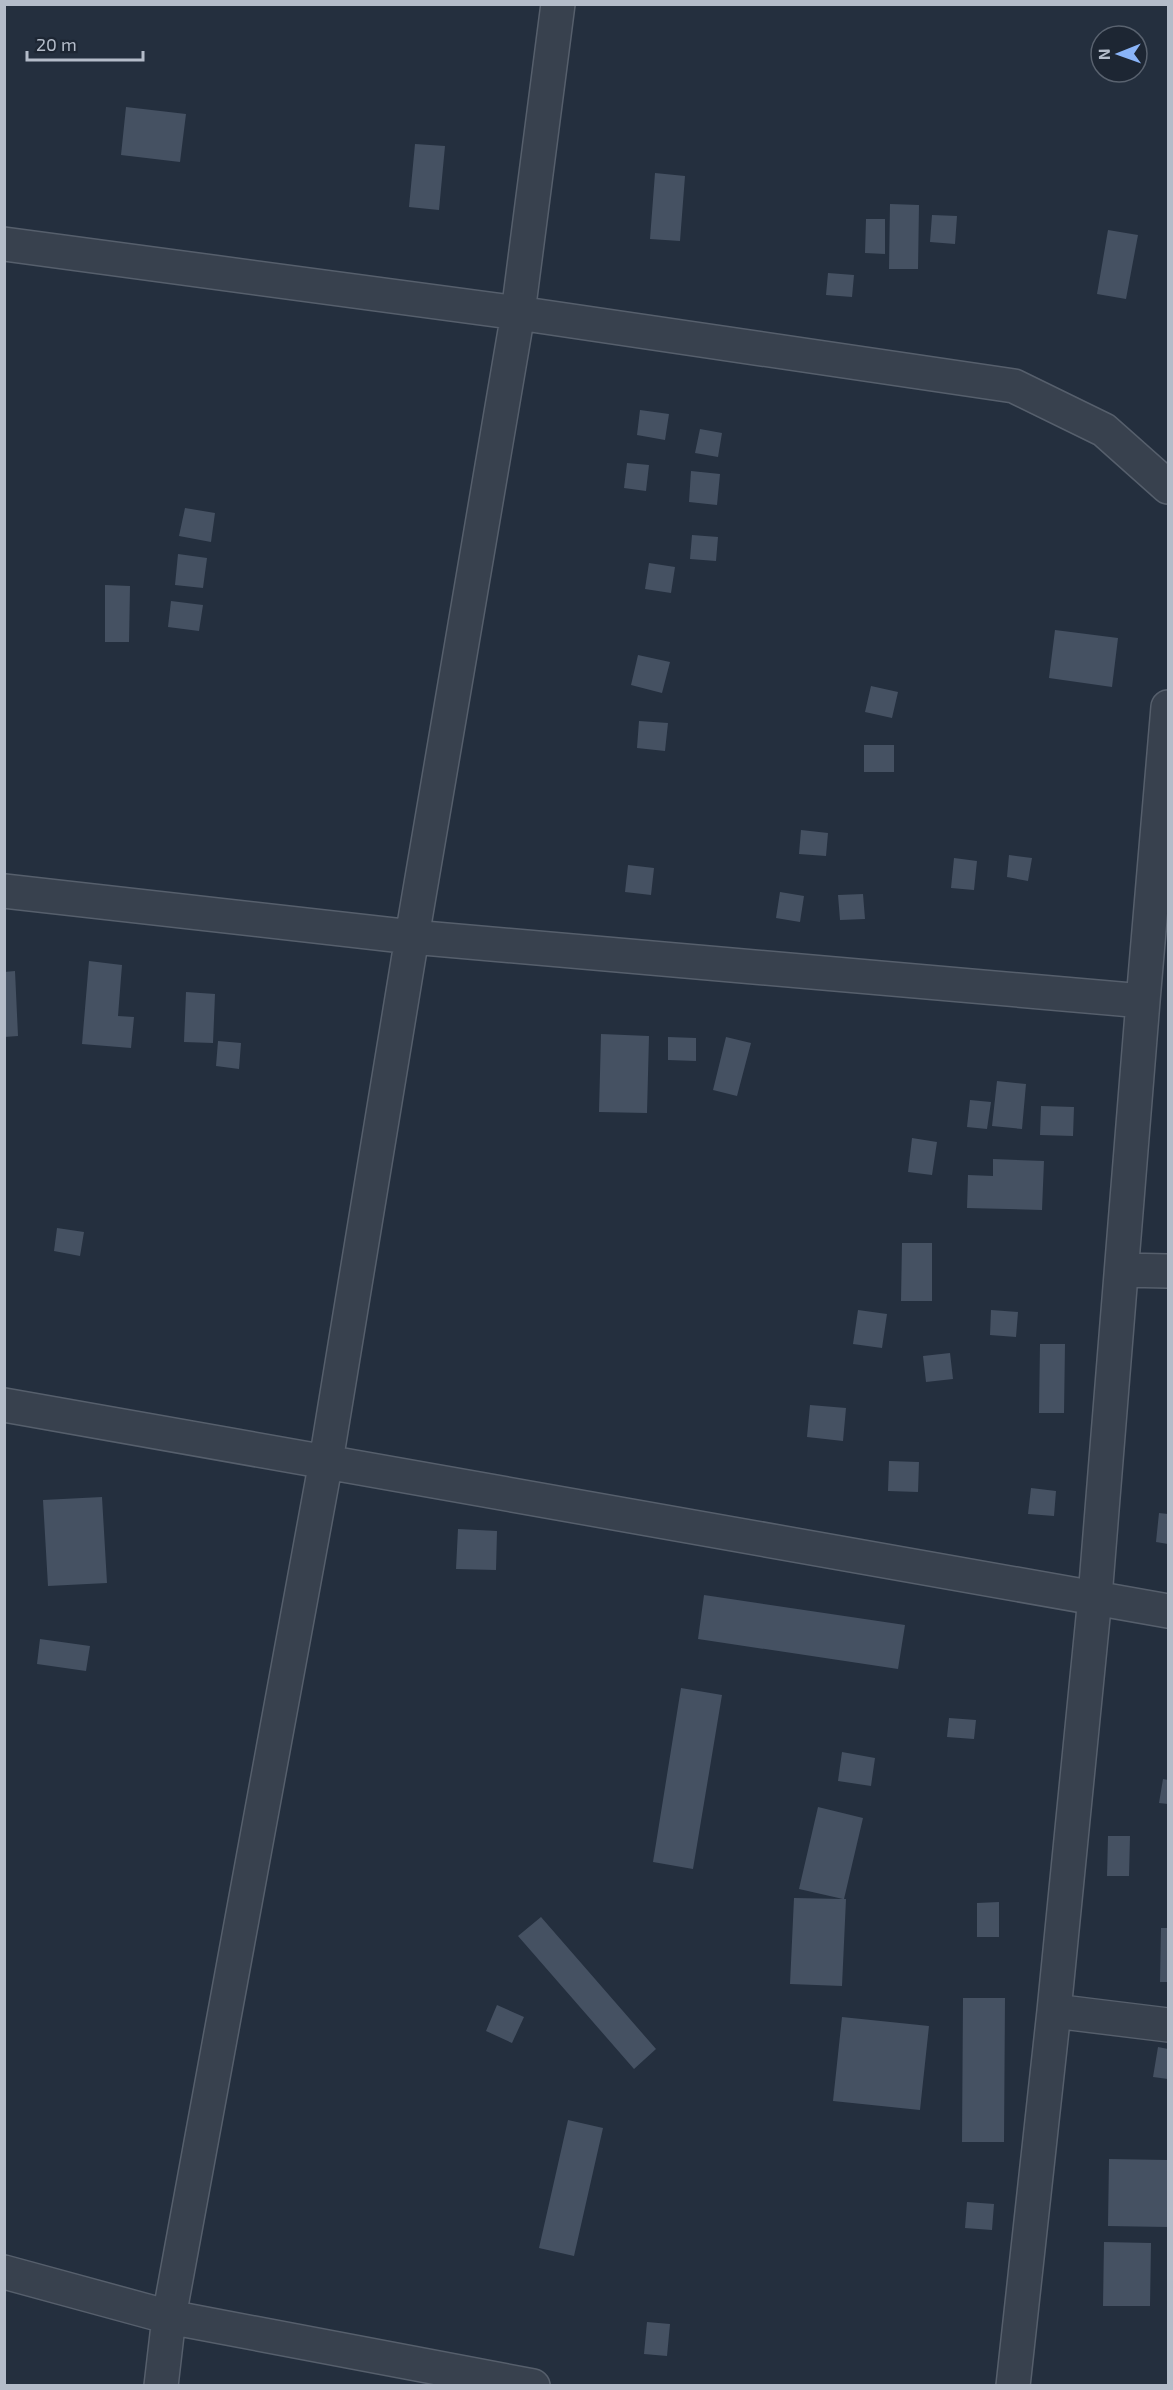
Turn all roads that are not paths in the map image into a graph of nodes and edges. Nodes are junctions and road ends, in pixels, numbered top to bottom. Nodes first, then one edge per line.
1 (558, 4) edge
2 (4, 244) edge
3 (518, 313) junction
4 (1168, 487) edge
5 (1168, 707) edge
6 (4, 891) edge
7 (412, 937) junction
8 (1159, 943) edge
9 (1143, 1001) junction
10 (1122, 1270) junction
11 (1168, 1271) edge
12 (4, 1405) edge
13 (326, 1461) junction
14 (1095, 1597) junction
15 (1168, 1611) edge
16 (1054, 2011) junction
17 (1168, 2025) edge
18 (4, 2272) edge
19 (169, 2317) junction
20 (161, 2385) edge
21 (533, 2385) edge
22 (1013, 2385) edge

1 - 3 street
2 - 3 street
3 - 4 street
3 - 7 street
5 - 8 street
6 - 7 street
7 - 9 street
7 - 13 street
8 - 9 street
9 - 10 street
10 - 11 street
10 - 14 street
12 - 13 street
13 - 14 street
13 - 19 street
14 - 15 street
14 - 16 street
16 - 17 street
16 - 22 street
18 - 19 street
19 - 20 street
19 - 21 street

